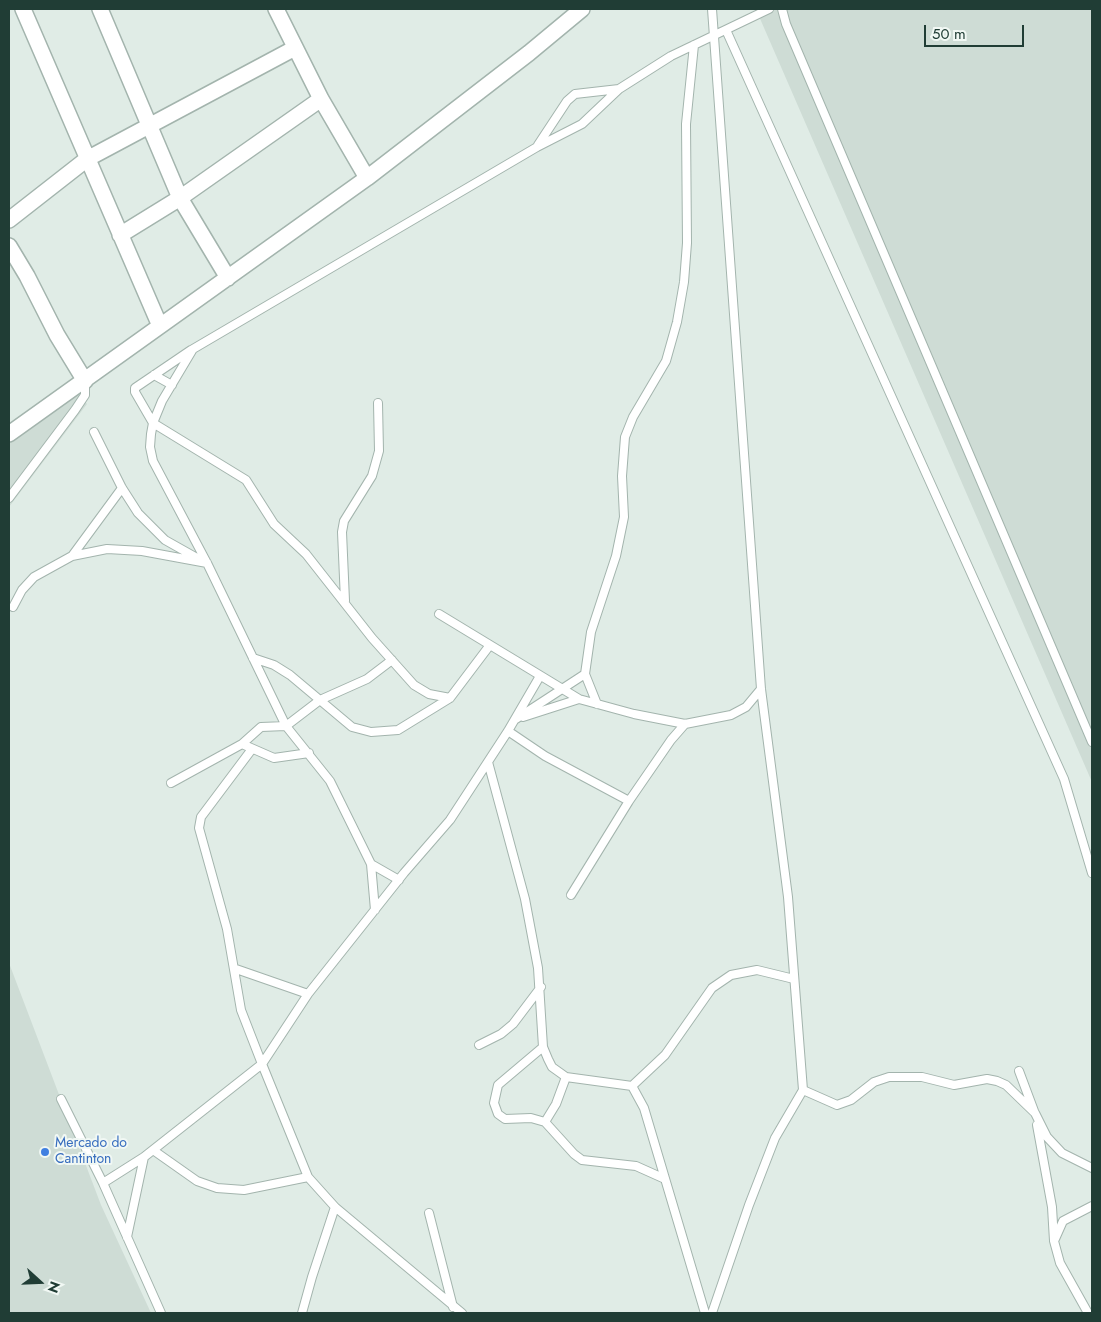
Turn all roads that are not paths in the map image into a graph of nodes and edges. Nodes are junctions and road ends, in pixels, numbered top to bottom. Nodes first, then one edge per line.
1 (23, 9) edge
2 (100, 9) edge
3 (276, 9) edge
4 (582, 9) edge
5 (712, 9) edge
6 (769, 9) edge
7 (782, 9) edge
8 (726, 30) junction
9 (714, 36) junction
10 (694, 45) junction
11 (295, 48) junction
12 (619, 89) junction
13 (321, 99) junction
14 (148, 127) junction
15 (537, 147) junction
16 (87, 159) junction
17 (367, 178) junction
18 (180, 198) junction
19 (9, 220) edge
20 (120, 235) junction
21 (9, 246) edge
22 (228, 278) junction
23 (160, 326) junction
24 (193, 349) junction
25 (154, 374) junction
26 (85, 381) junction
27 (172, 385) junction
28 (378, 402) dead end
29 (153, 423) junction
30 (94, 432) dead end
31 (9, 434) edge
32 (122, 488) junction
33 (9, 498) edge
34 (72, 556) junction
35 (207, 563) junction
36 (344, 601) junction
37 (13, 608) dead end
38 (438, 614) dead end
39 (490, 645) junction
40 (253, 658) junction
41 (392, 660) junction
42 (585, 674) junction
43 (540, 676) junction
44 (562, 689) junction
45 (761, 689) junction
46 (450, 698) junction
47 (579, 699) junction
48 (320, 700) junction
49 (597, 704) junction
50 (514, 720) junction
51 (685, 724) junction
52 (286, 726) junction
53 (508, 731) junction
54 (1092, 742) edge
55 (242, 744) junction
56 (252, 750) junction
57 (309, 754) junction
58 (488, 762) junction
59 (171, 783) dead end
60 (629, 801) junction
61 (371, 864) junction
62 (1092, 873) edge
63 (399, 880) junction
64 (572, 895) dead end
65 (375, 910) junction
66 (236, 969) junction
67 (794, 979) junction
68 (540, 988) junction
69 (308, 994) junction
70 (479, 1045) dead end
71 (543, 1047) junction
72 (262, 1064) junction
73 (1020, 1071) dead end
74 (566, 1077) junction
75 (632, 1086) junction
76 (803, 1090) junction
77 (61, 1098) dead end
78 (1035, 1113) junction
79 (545, 1122) junction
80 (153, 1150) junction
81 (144, 1158) junction
82 (1092, 1168) edge
83 (308, 1176) junction
84 (665, 1179) junction
85 (103, 1184) junction
86 (1092, 1206) edge
87 (335, 1207) junction
88 (429, 1213) dead end
89 (127, 1237) junction
90 (1054, 1241) junction
91 (453, 1307) junction
92 (161, 1313) edge
93 (302, 1313) edge
94 (462, 1313) edge
95 (705, 1313) edge
96 (712, 1313) edge
97 (1088, 1313) edge

1 - 16 street
2 - 14 street
3 - 11 street
4 - 17 street
5 - 9 lane
6 - 8 lane
7 - 54 lane
8 - 9 lane
8 - 62 lane
9 - 10 lane
9 - 45 lane
10 - 12 lane
10 - 42 lane
11 - 13 street
11 - 14 street
12 - 15 lane
12 - 15 lane
13 - 17 street
13 - 18 street
14 - 16 street
14 - 18 street
15 - 24 lane
16 - 19 street
16 - 20 street
17 - 22 street
18 - 20 street
18 - 22 street
20 - 23 street
21 - 26 street
22 - 23 street
23 - 26 street
24 - 25 lane
24 - 27 lane
25 - 27 lane
25 - 29 lane
26 - 31 street
26 - 33 lane
27 - 29 lane
28 - 36 lane
29 - 35 lane
29 - 36 lane
30 - 32 lane
32 - 34 lane
32 - 35 lane
34 - 35 lane
34 - 37 lane
35 - 40 lane
36 - 41 lane
38 - 39 lane
39 - 43 lane
39 - 46 lane
40 - 48 lane
40 - 52 lane
41 - 46 lane
41 - 48 lane
42 - 44 lane
42 - 49 lane
43 - 44 lane
43 - 50 lane
44 - 47 lane
44 - 50 lane
45 - 51 lane
45 - 67 lane
46 - 48 lane
47 - 49 lane
47 - 50 lane
48 - 52 lane
49 - 51 lane
50 - 53 lane
51 - 60 lane
52 - 55 lane
52 - 57 lane
53 - 58 lane
53 - 60 lane
55 - 56 lane
55 - 59 lane
56 - 57 lane
56 - 66 lane
57 - 61 lane
58 - 63 lane
58 - 68 lane
60 - 64 lane
61 - 63 lane
61 - 65 lane
63 - 65 lane
65 - 69 lane
66 - 69 lane
66 - 72 lane
67 - 75 lane
67 - 76 lane
68 - 70 lane
68 - 71 lane
69 - 72 lane
71 - 74 lane
71 - 79 lane
72 - 80 lane
72 - 83 lane
73 - 78 lane
74 - 75 lane
74 - 79 lane
75 - 84 lane
76 - 78 lane
76 - 96 lane
77 - 85 lane
78 - 82 lane
78 - 90 lane
79 - 84 lane
80 - 81 lane
80 - 83 lane
81 - 85 lane
81 - 89 lane
83 - 87 lane
84 - 95 lane
85 - 89 lane
86 - 90 lane
87 - 91 lane
87 - 93 lane
88 - 91 lane
89 - 92 lane
90 - 97 lane
91 - 94 lane

